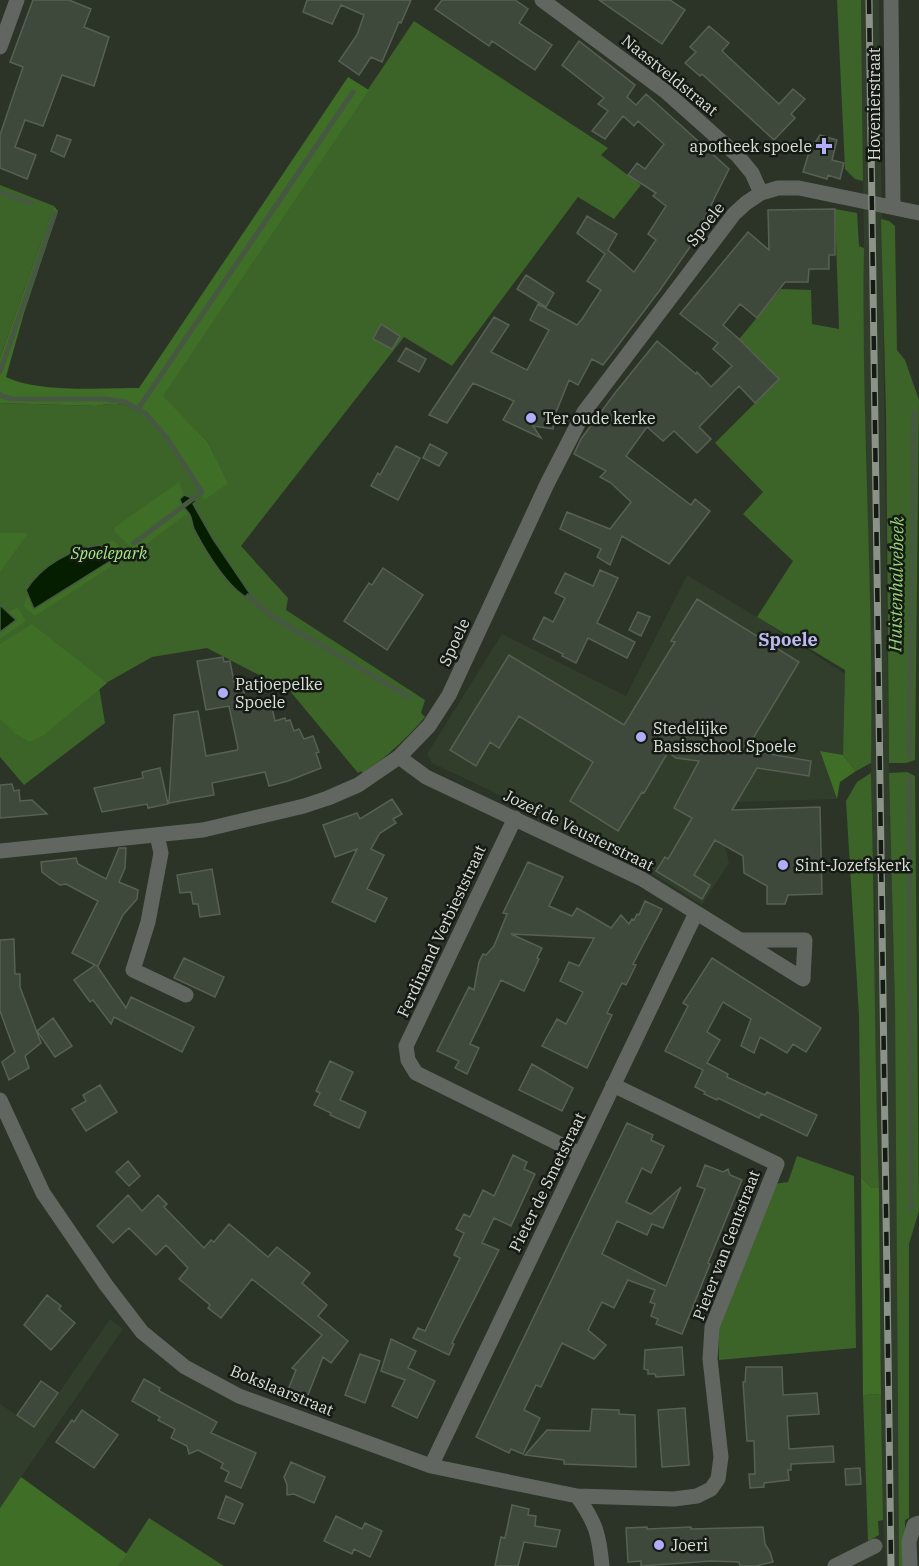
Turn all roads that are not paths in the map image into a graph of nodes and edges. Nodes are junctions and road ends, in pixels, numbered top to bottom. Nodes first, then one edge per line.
1 (17, 0) edge
2 (542, 0) edge
3 (891, 0) edge
4 (0, 47) edge
5 (761, 193) junction
6 (893, 207) junction
7 (919, 213) edge
8 (399, 757) junction
9 (515, 818) junction
10 (157, 835) junction
11 (0, 851) edge
12 (696, 913) junction
13 (742, 940) dead end
14 (186, 995) dead end
15 (613, 1085) junction
16 (0, 1100) edge
17 (580, 1154) junction
18 (431, 1466) junction
19 (577, 1496) junction
20 (916, 1524) edge
21 (874, 1546) dead end
22 (602, 1566) edge
23 (835, 1566) edge
24 (910, 1566) edge

1 - 4 street
2 - 5 street, Naastveldstraat
3 - 6 street, Hovenierstraat
5 - 6 street
5 - 8 street, Spoele
6 - 7 street
8 - 9 street, Jozef de Veusterstraat
8 - 10 street, Spoele
9 - 12 street, Jozef de Veusterstraat
9 - 17 street, Ferdinand Verbieststraat
10 - 11 street, Spoele
10 - 14 street
12 - 13 street, Jozef de Veusterstraat
12 - 15 street, Pieter de Smetstraat
15 - 17 street, Pieter de Smetstraat
15 - 19 street, Pieter van Gentstraat
16 - 18 street, Bokslaarstraat
17 - 18 street, Pieter de Smetstraat
18 - 19 street, Bokslaarstraat
19 - 22 street
20 - 24 street
21 - 23 street

